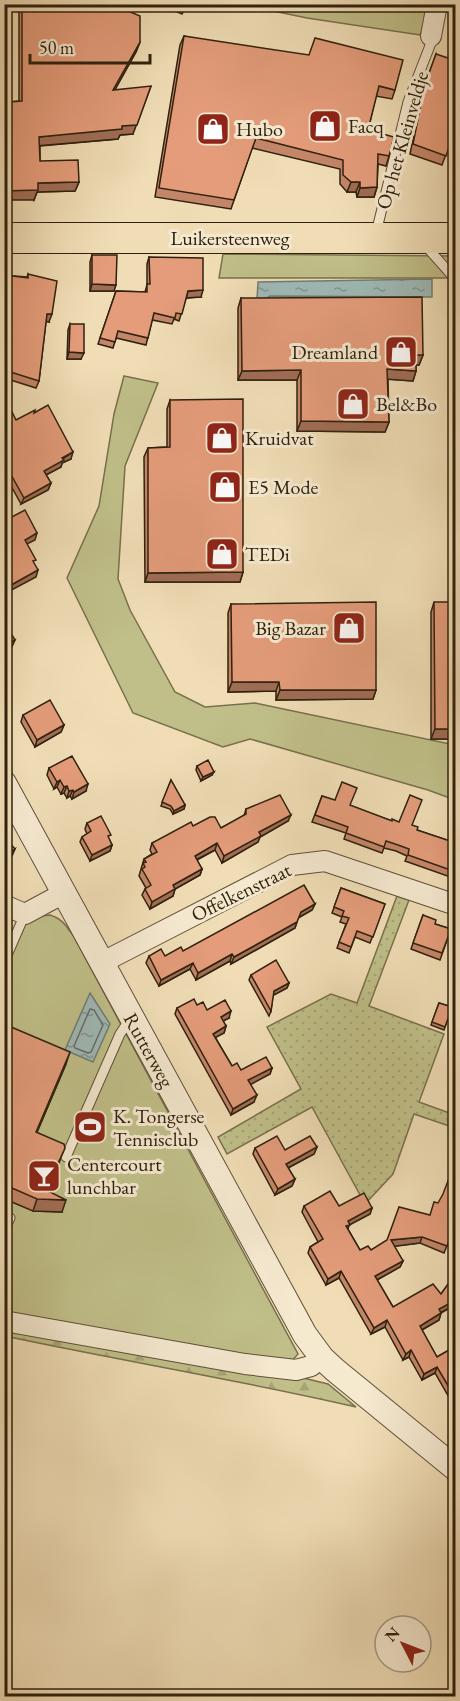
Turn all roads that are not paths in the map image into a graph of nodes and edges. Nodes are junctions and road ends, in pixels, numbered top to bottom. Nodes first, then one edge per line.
1 (437, 4) edge
2 (431, 39) joint
3 (417, 237) junction
4 (4, 238) edge
5 (456, 238) edge
6 (375, 239) junction
7 (456, 280) edge
8 (4, 783) edge
9 (64, 893) junction
10 (4, 905) edge
11 (456, 905) edge
12 (25, 914) junction
13 (4, 962) edge
14 (101, 963) junction
15 (131, 1017) junction
16 (66, 1157) edge
17 (9, 1218) dead end
18 (4, 1229) edge
19 (4, 1321) edge
20 (322, 1358) junction
21 (456, 1469) edge

1 - 2 street, Op het Kleinveldje
2 - 6 lane, Op het Kleinveldje
3 - 5 main road, Luikersteenweg
3 - 6 main road, Luikersteenweg
3 - 7 lane
4 - 6 main road, Luikersteenweg
8 - 9 street, Rutterweg
9 - 12 street
9 - 14 street, Rutterweg
10 - 12 street
11 - 14 street, Offelkenstraat
12 - 13 lane
14 - 15 street, Rutterweg
15 - 16 lane
15 - 20 street, Rutterweg
17 - 18 lane
19 - 20 street
20 - 21 street, Rutterweg

